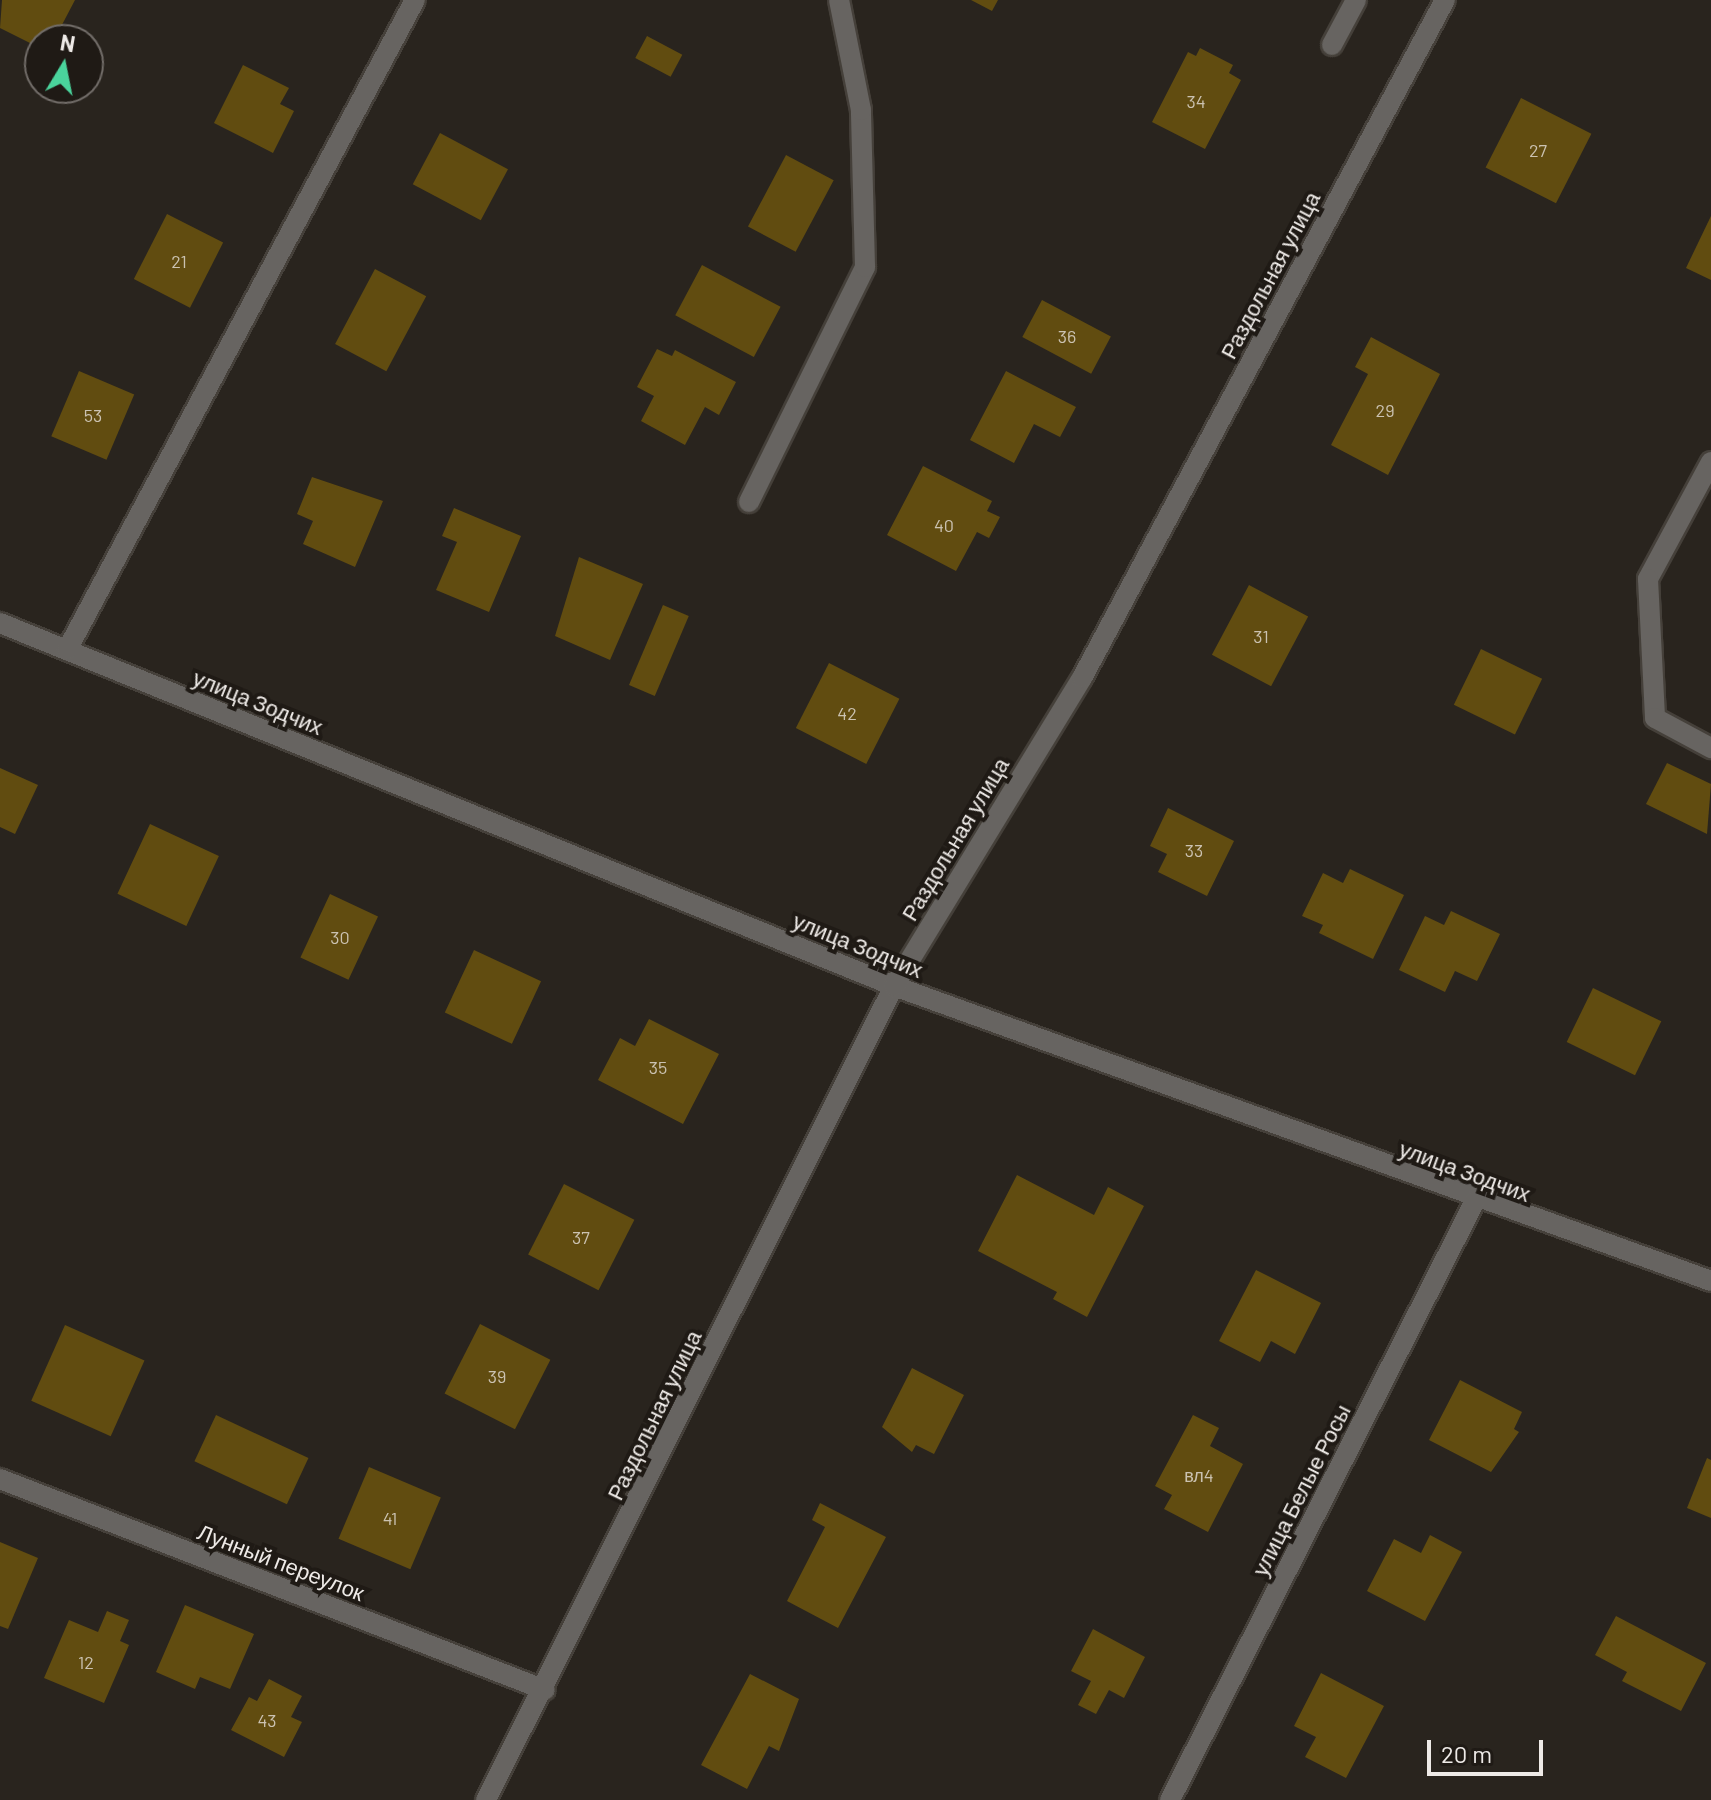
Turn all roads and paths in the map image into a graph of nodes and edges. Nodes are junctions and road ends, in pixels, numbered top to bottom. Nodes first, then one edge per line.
1 (415, 0) edge
2 (839, 0) edge
3 (1356, 0) edge
4 (1445, 0) edge
5 (1332, 45) dead end
6 (1711, 462) edge
7 (749, 502) dead end
8 (0, 623) edge
9 (67, 650) junction
10 (1711, 748) edge
11 (894, 986) junction
12 (1475, 1201) junction
13 (1711, 1281) edge
14 (0, 1479) edge
15 (545, 1690) junction
16 (486, 1800) edge
17 (1170, 1800) edge

1 - 9 street
2 - 7 street
3 - 5 street
4 - 11 street, Раздольная улица
6 - 10 street
8 - 9 street, улица Зодчих
9 - 11 street, улица Зодчих
11 - 12 street, улица Зодчих
11 - 15 street, Раздольная улица
12 - 13 street, улица Зодчих
12 - 17 street, улица Белые Росы
14 - 15 street, Лунный переулок
15 - 16 street, Раздольная улица

